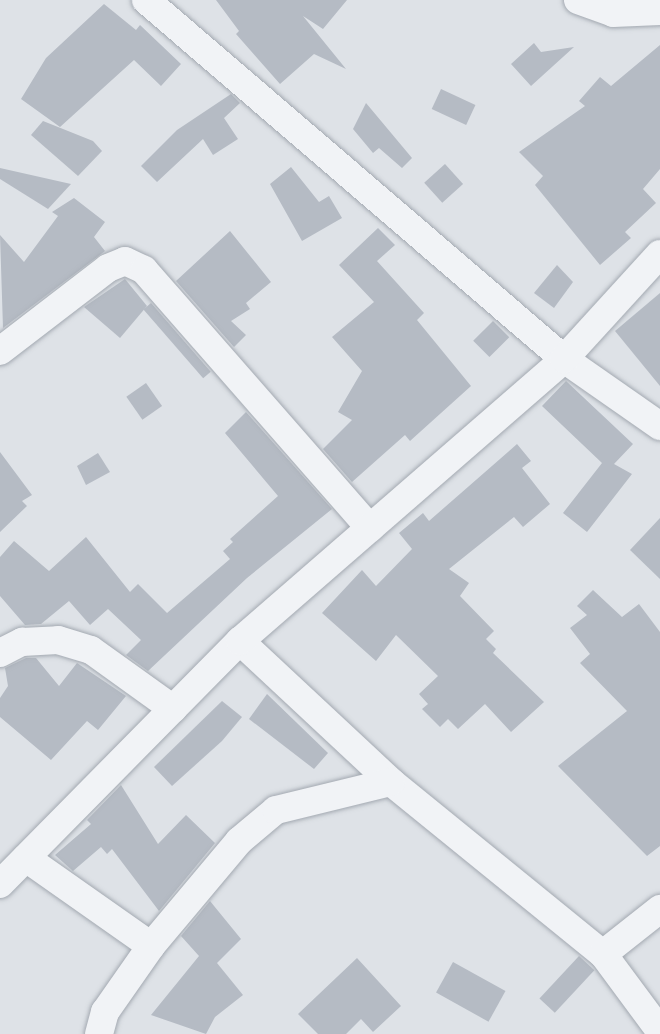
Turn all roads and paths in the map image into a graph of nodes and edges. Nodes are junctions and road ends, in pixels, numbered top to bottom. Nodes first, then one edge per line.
1 (146, 0) edge
2 (578, 0) edge
3 (660, 11) edge
4 (660, 254) edge
5 (0, 351) edge
6 (564, 359) junction
7 (660, 426) edge
8 (370, 528) junction
9 (240, 641) junction
10 (0, 653) edge
11 (173, 709) junction
12 (391, 782) junction
13 (26, 858) junction
14 (0, 884) edge
15 (660, 909) edge
16 (151, 946) junction
17 (603, 954) junction
18 (660, 1031) edge
19 (99, 1034) edge

1 - 6 street
2 - 3 street
4 - 6 street
5 - 8 street
6 - 7 street
6 - 8 street
8 - 9 street
9 - 11 street
9 - 12 street
10 - 11 street
11 - 13 street
12 - 16 street
12 - 17 street
13 - 14 street
13 - 16 street
15 - 17 street
16 - 19 street
17 - 18 street

